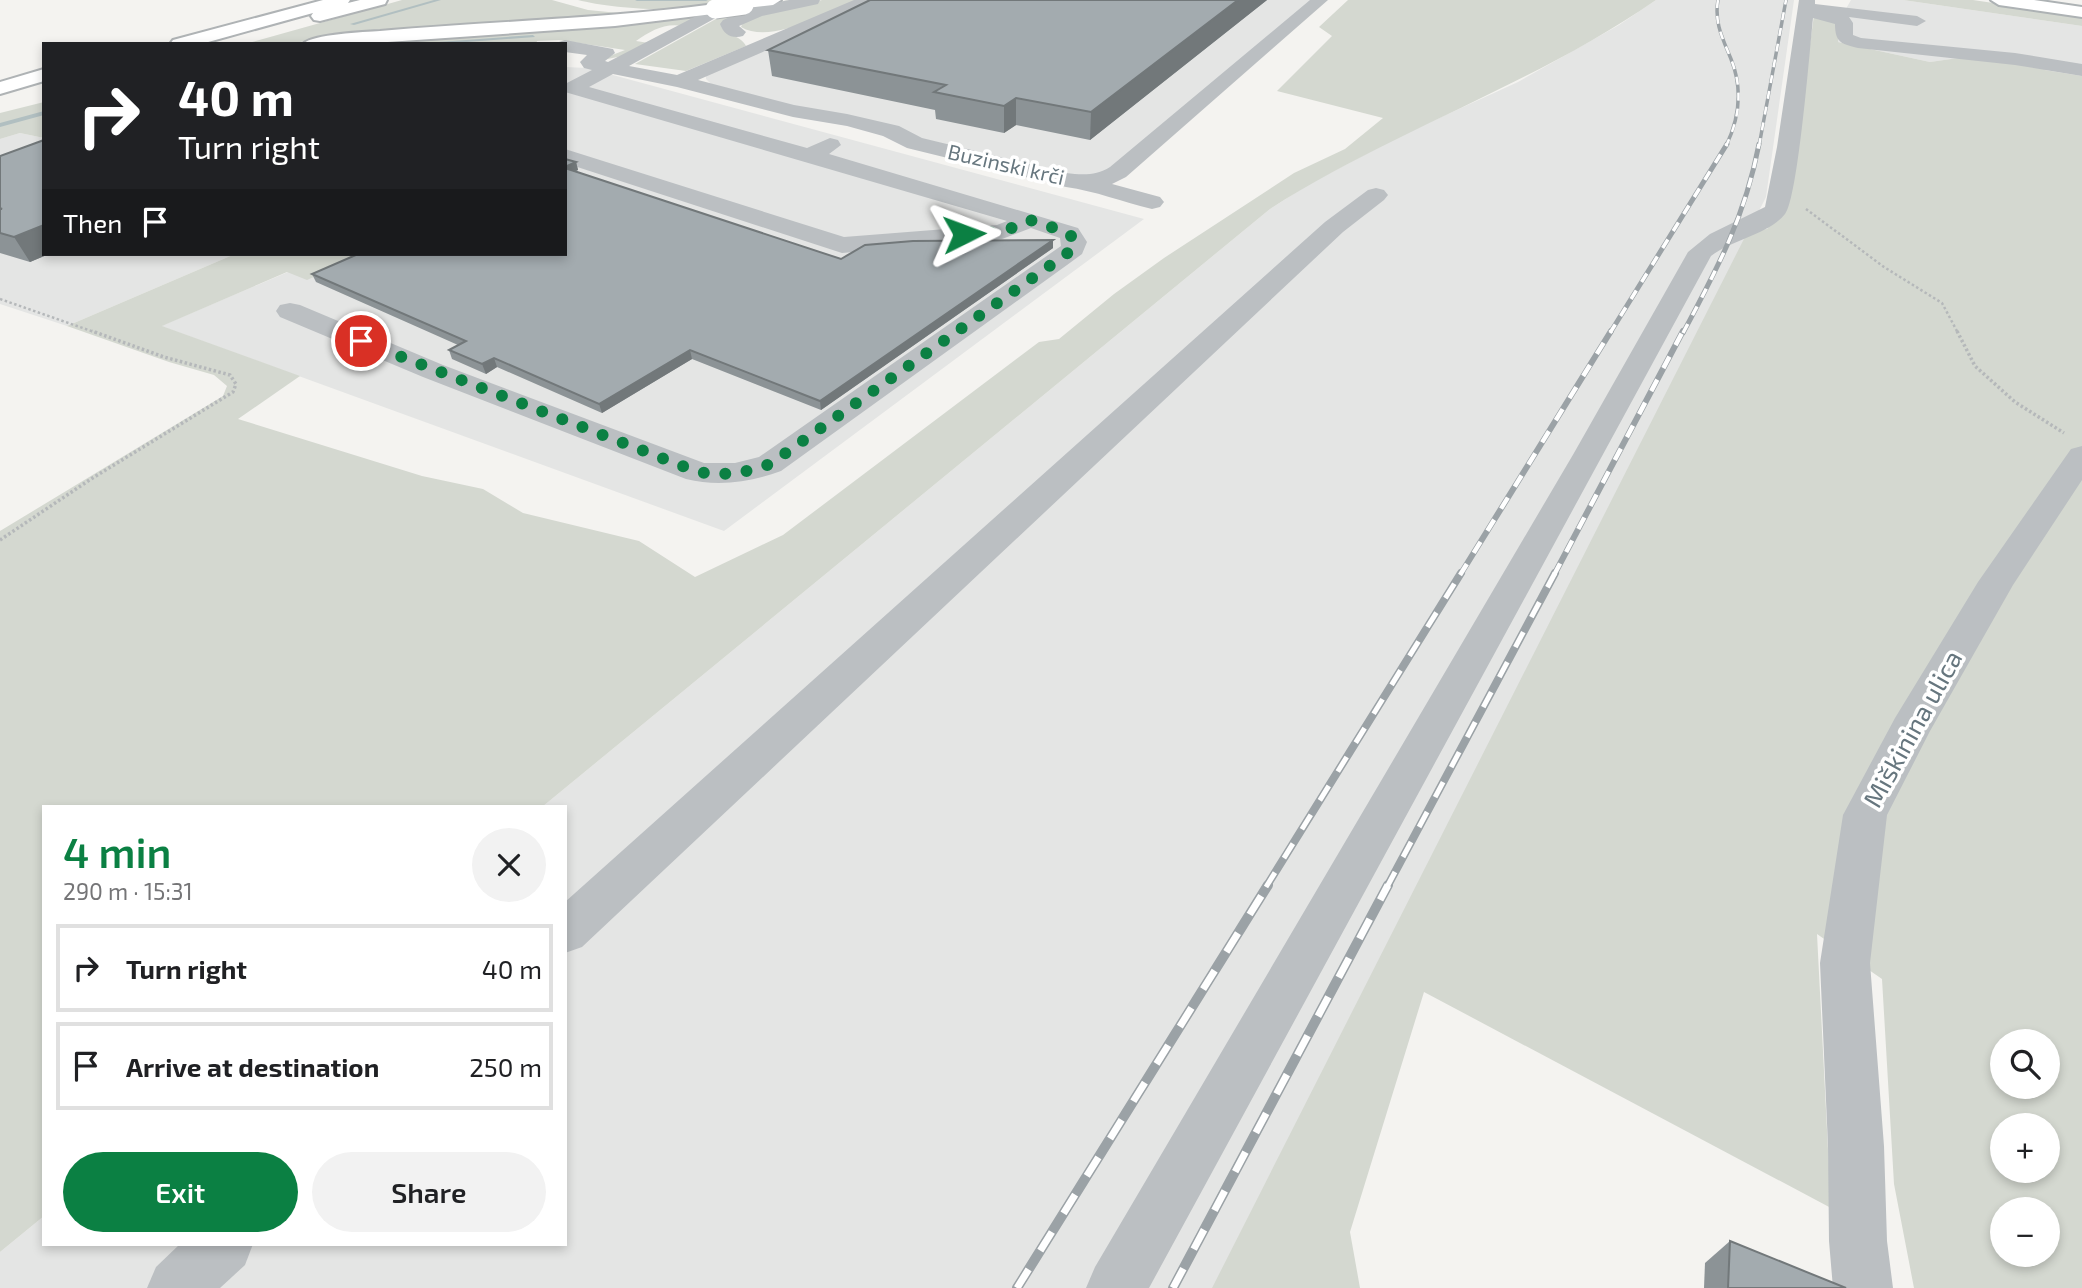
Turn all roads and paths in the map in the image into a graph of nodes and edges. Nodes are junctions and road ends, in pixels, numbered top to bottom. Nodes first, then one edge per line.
1 (279, 0) edge
2 (342, 0) edge
3 (379, 0) edge
4 (774, 0) edge
5 (812, 0) edge
6 (868, 0) edge
7 (1320, 0) edge
8 (1999, 0) edge
9 (2053, 0) edge
10 (2061, 0) edge
11 (742, 3) edge
12 (2082, 3) edge
13 (592, 5) dead end
14 (1806, 6) edge
15 (715, 9) junction
16 (2082, 12) edge
17 (1917, 20) dead end
18 (167, 42) edge
19 (186, 42) edge
20 (227, 42) edge
21 (331, 42) edge
22 (747, 42) junction
23 (567, 46) edge
24 (613, 68) junction
25 (2071, 68) edge
26 (42, 79) edge
27 (679, 81) junction
28 (569, 87) edge
29 (0, 90) edge
30 (42, 92) edge
31 (0, 103) edge
32 (850, 132) junction
33 (809, 155) junction
34 (567, 157) edge
35 (1090, 182) junction
36 (1781, 190) junction
37 (1377, 195) dead end
38 (1152, 202) dead end
39 (1030, 220) junction
40 (0, 299) edge
41 (290, 311) dead end
42 (2076, 447) edge
43 (0, 540) edge
44 (567, 930) edge
45 (222, 1246) edge
46 (177, 1288) edge
47 (1116, 1288) edge
48 (1863, 1288) edge

1 - 18 main road
2 - 19 main road
3 - 20 main road
4 - 11 main road
5 - 22 street
6 - 22 street
7 - 35 street, Buzinski krči
8 - 16 main road
9 - 12 main road
10 - 12 main road
11 - 15 main road, bridge
11 - 24 street
13 - 15 main road
14 - 17 street
14 - 25 street
14 - 36 street
15 - 21 main road
22 - 27 street
23 - 24 street
24 - 27 street
24 - 28 street
26 - 29 main road
27 - 32 street
28 - 33 street
30 - 31 main road
32 - 33 street
32 - 35 street, Buzinski krči
33 - 39 street
34 - 39 street
35 - 38 street
36 - 42 path
36 - 47 street
37 - 44 street
39 - 41 street
40 - 43 path
42 - 48 street, Miškinina ulica
45 - 46 street

